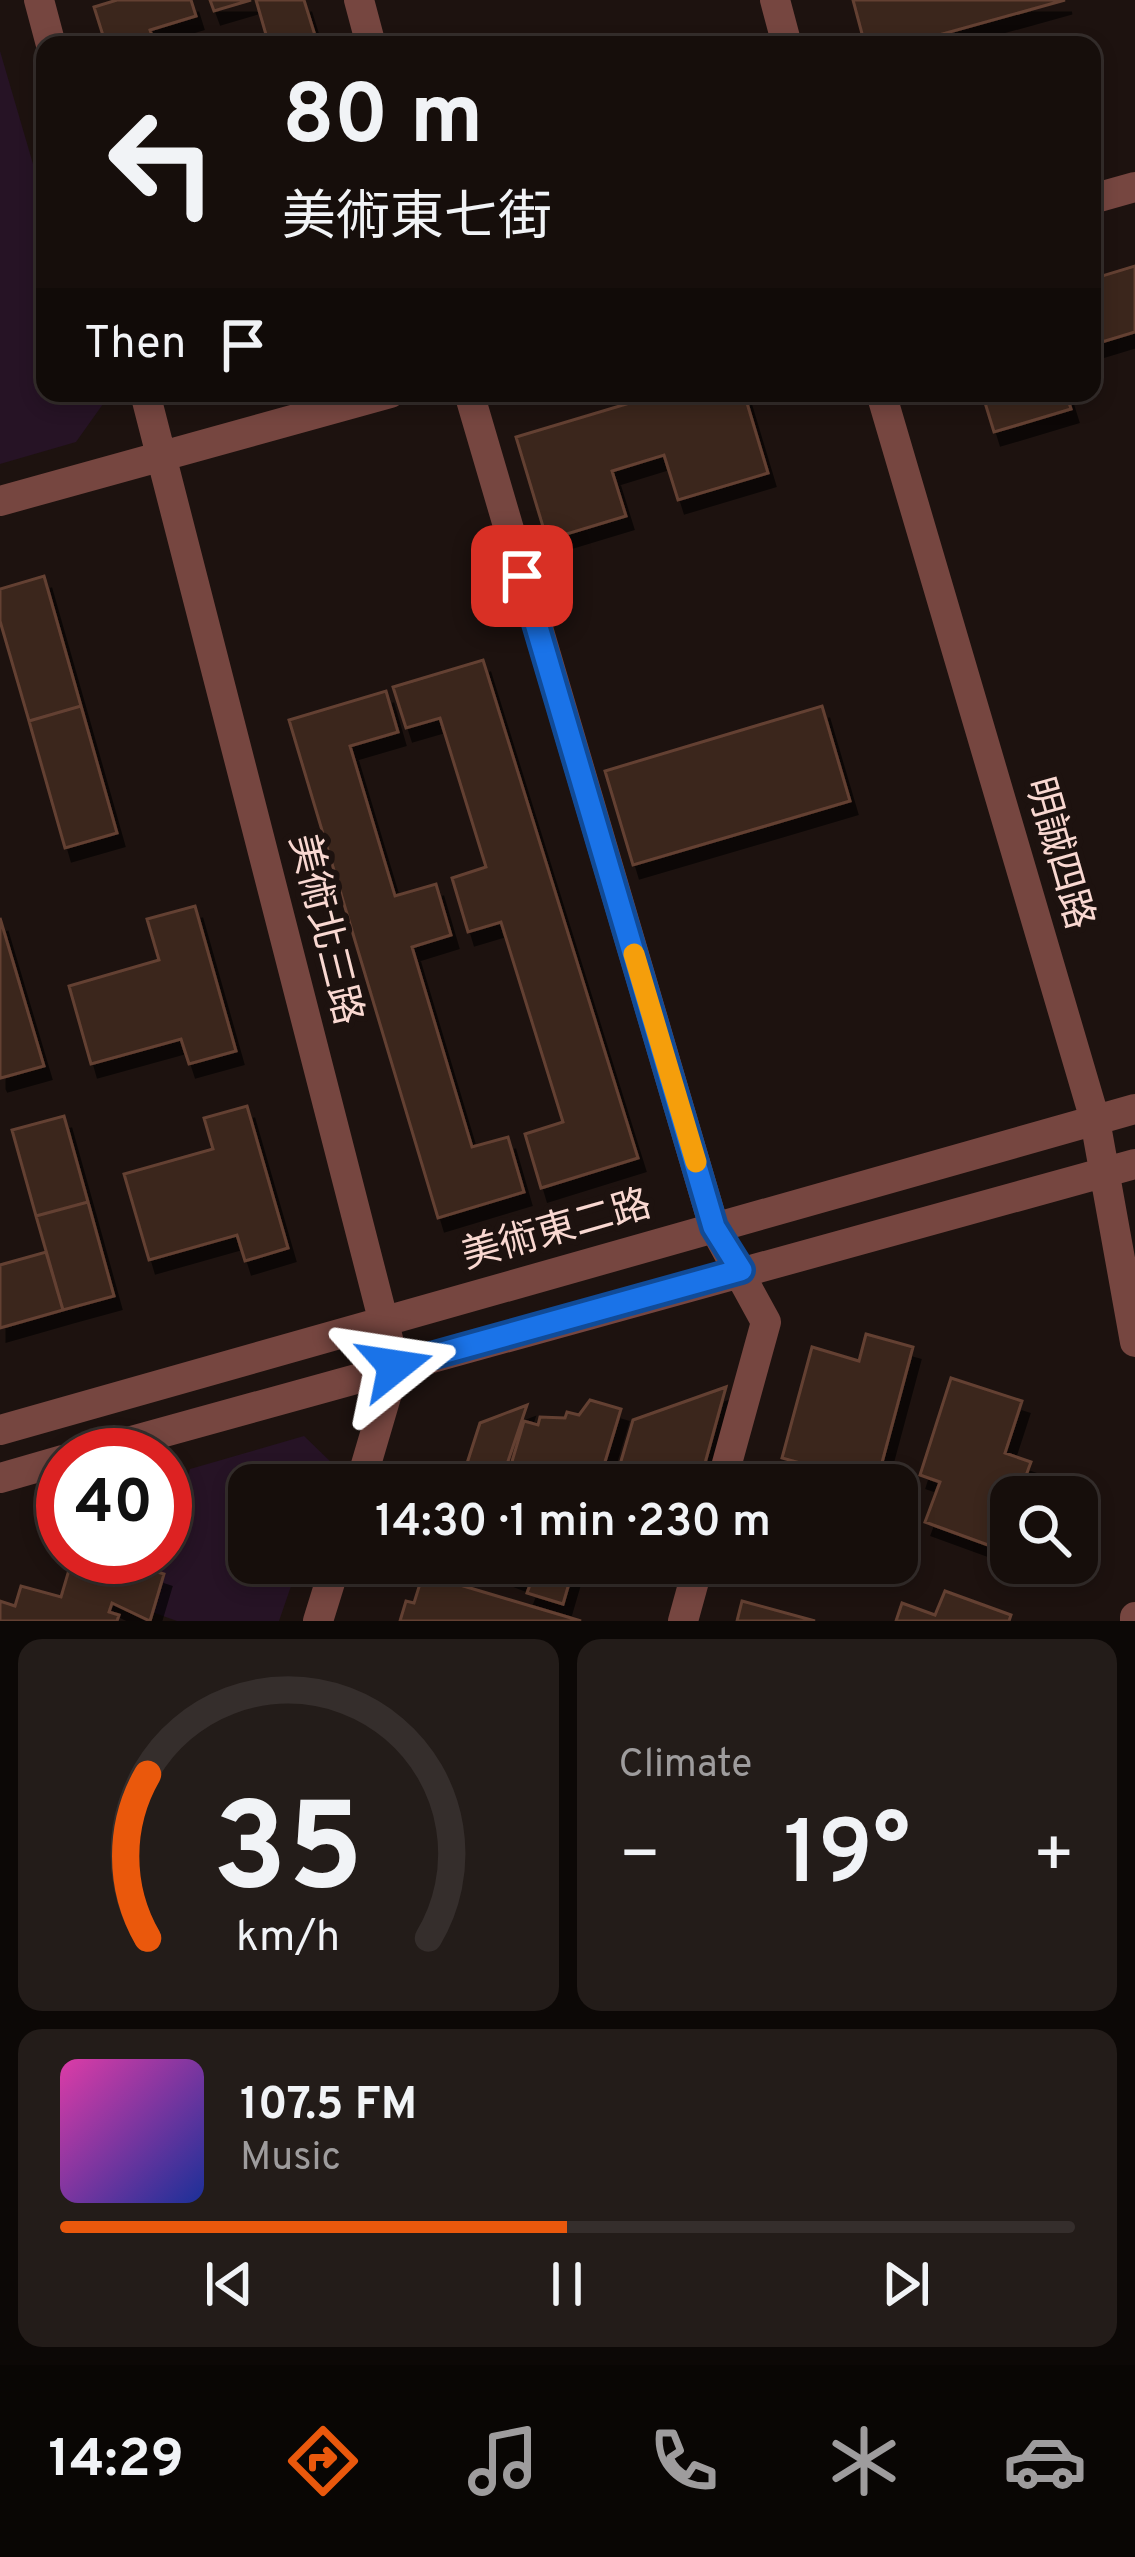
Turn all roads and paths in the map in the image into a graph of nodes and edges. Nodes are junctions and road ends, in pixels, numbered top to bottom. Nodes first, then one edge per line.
1 (39, 0) edge
2 (359, 0) edge
3 (776, 0) edge
4 (49, 36) edge
5 (369, 36) edge
6 (785, 36) edge
7 (1135, 187) edge
8 (1101, 196) edge
9 (147, 402) edge
10 (357, 402) edge
11 (472, 402) edge
12 (884, 402) edge
13 (162, 456) junction
14 (0, 501) edge
15 (1135, 1109) edge
16 (1095, 1120) junction
17 (1120, 1168) edge
18 (714, 1227) junction
19 (741, 1270) junction
20 (383, 1321) junction
21 (1135, 1342) edge
22 (395, 1366) junction
23 (176, 1428) edge
24 (0, 1430) edge
25 (366, 1464) edge
26 (727, 1464) edge
27 (36, 1468) edge
28 (0, 1478) edge
29 (329, 1584) edge
30 (693, 1584) edge
31 (318, 1621) edge
32 (683, 1621) edge

1 - 4 street
2 - 5 street
3 - 6 street
7 - 8 street
9 - 13 street, 美術北三路
10 - 13 street
11 - 18 street
12 - 16 street, 明誠四路
13 - 14 street
13 - 20 street, 美術北三路
15 - 16 street, 美術東二路
16 - 17 street, 明誠四路
16 - 18 street, 美術東二路
17 - 19 street
17 - 21 street, 明誠四路
18 - 19 street
18 - 20 street, 美術東二路
19 - 22 street
19 - 26 street
20 - 22 street, 美術北三路
20 - 24 street, 美術東二路
22 - 23 street
22 - 25 street
27 - 28 street
29 - 31 street
30 - 32 street

